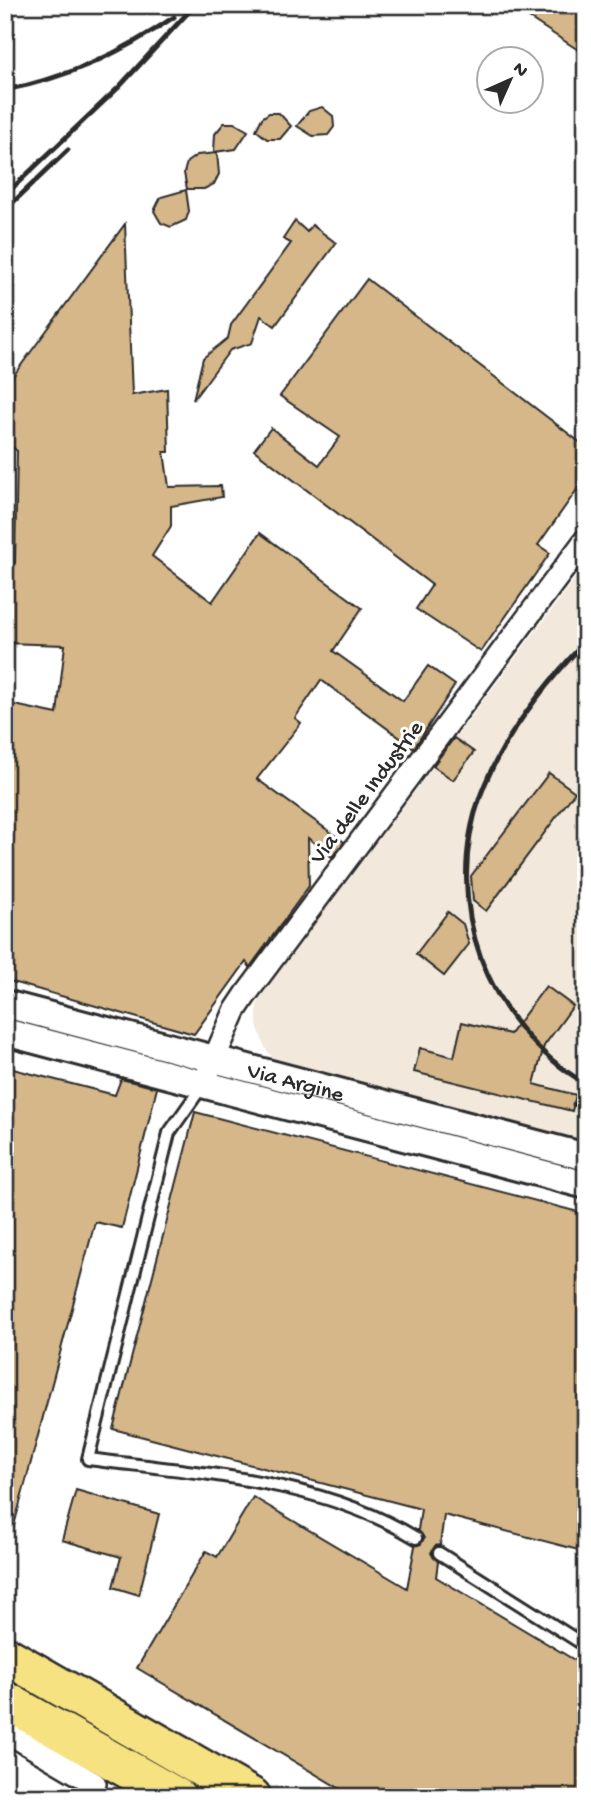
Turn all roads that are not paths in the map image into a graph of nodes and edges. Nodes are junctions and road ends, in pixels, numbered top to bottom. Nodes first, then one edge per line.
1 (586, 539) edge
2 (5, 1003) edge
3 (5, 1032) edge
4 (214, 1060) junction
5 (203, 1085) junction
6 (586, 1157) edge
7 (586, 1185) edge
8 (416, 1538) dead end
9 (439, 1553) dead end
10 (586, 1646) edge
11 (5, 1655) edge
12 (5, 1700) edge
13 (5, 1731) edge
14 (95, 1784) dead end
15 (177, 1797) edge
16 (252, 1797) edge

1 - 4 street, Via delle Industrie
2 - 4 street, Via Argine
3 - 5 street, Via Argine
4 - 5 street, Via delle Industrie
4 - 6 street, Via Argine
5 - 7 street, Via Argine
5 - 8 lane
9 - 10 lane
11 - 16 highway
12 - 15 highway
13 - 14 street

